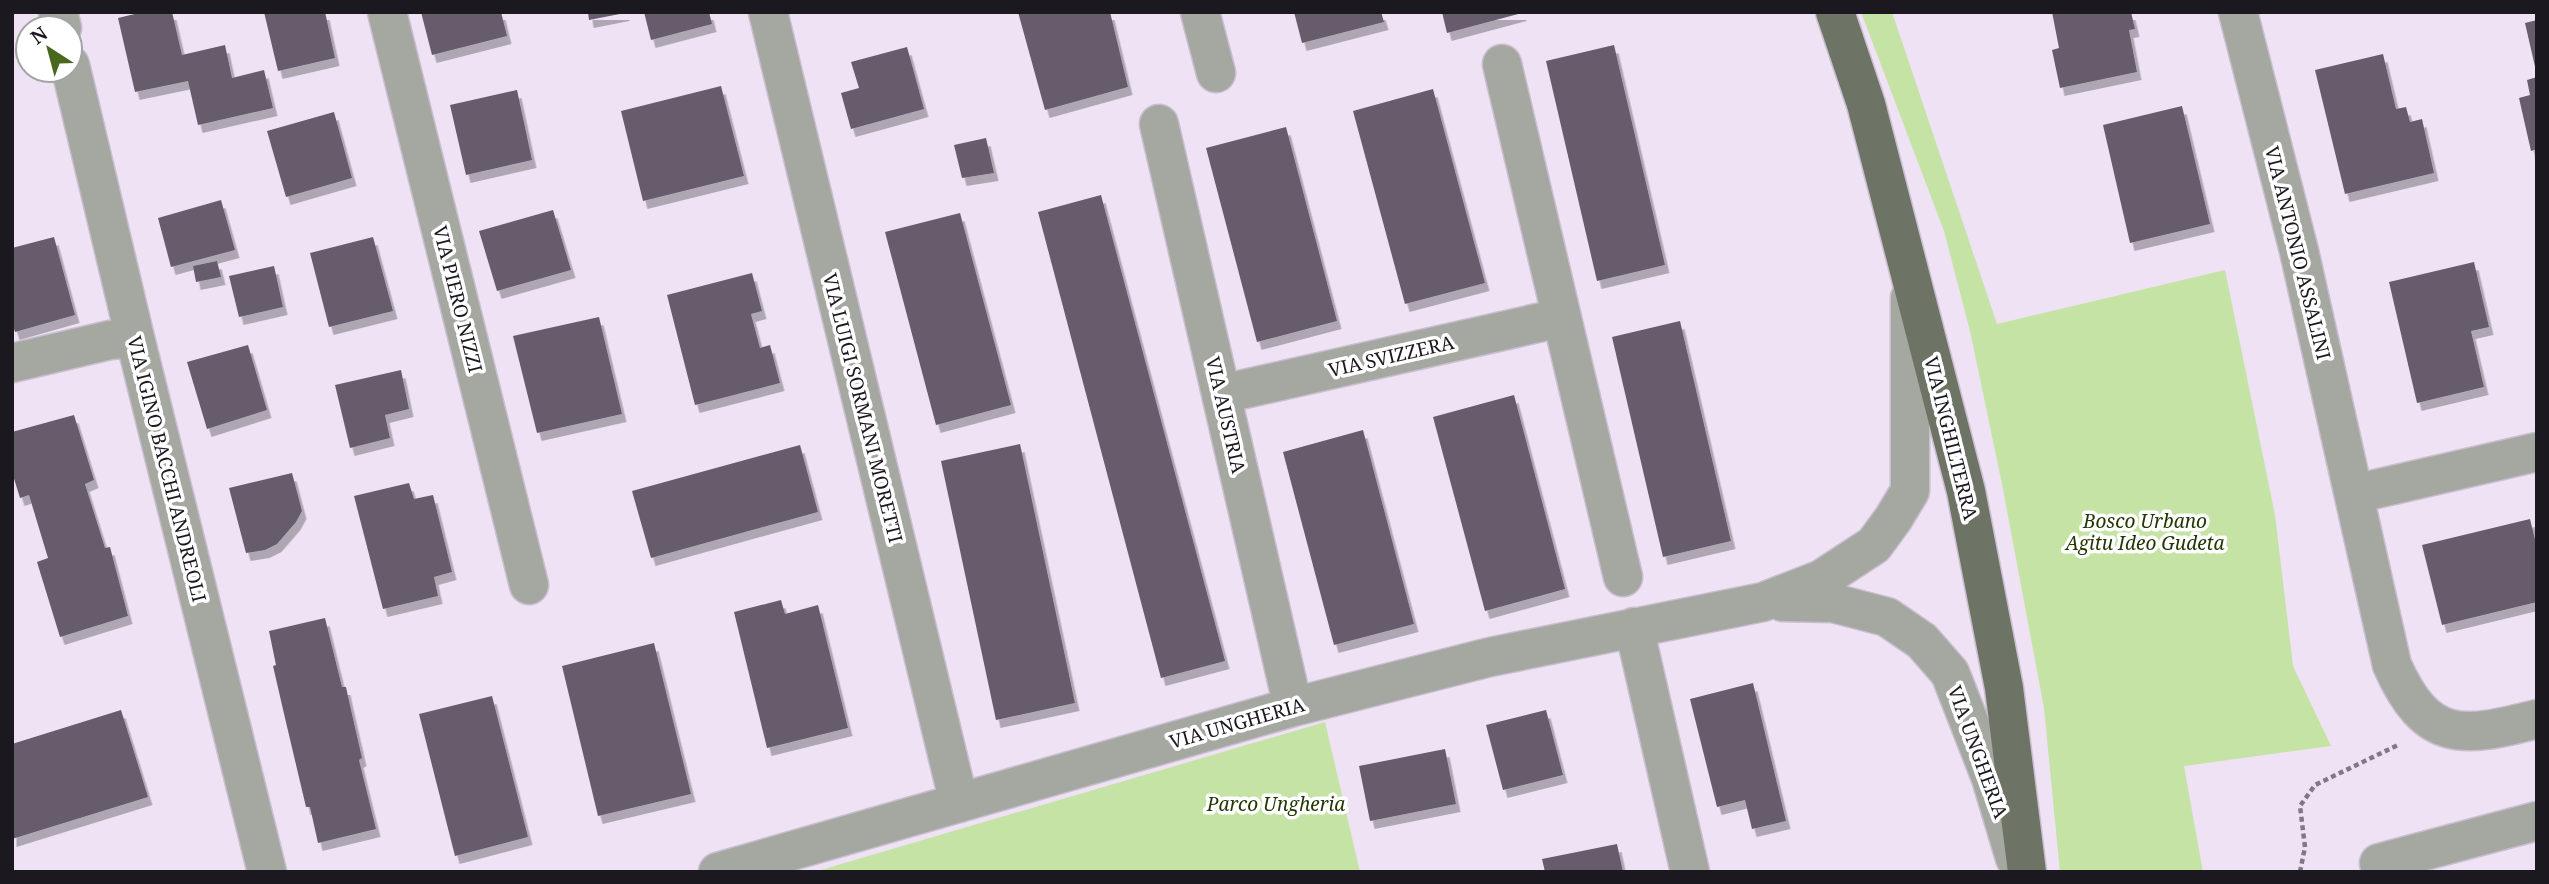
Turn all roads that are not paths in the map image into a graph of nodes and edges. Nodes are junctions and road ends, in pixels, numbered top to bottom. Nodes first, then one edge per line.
1 (387, 12) edge
2 (768, 12) edge
3 (1200, 12) edge
4 (1835, 12) edge
5 (2238, 12) edge
6 (1502, 64) dead end
7 (1216, 73) dead end
8 (75, 84) edge
9 (1159, 124) dead end
10 (1910, 279) junction
11 (1560, 318) junction
12 (135, 338) junction
13 (12, 363) edge
14 (1222, 394) junction
15 (2537, 452) edge
16 (2354, 494) junction
17 (1623, 577) dead end
18 (529, 585) dead end
19 (1763, 602) junction
20 (1634, 628) junction
21 (1293, 707) junction
22 (2537, 719) edge
23 (959, 803) junction
24 (2537, 821) edge
25 (2379, 863) dead end
26 (267, 872) edge
27 (718, 872) edge
28 (1690, 872) edge
29 (2019, 872) edge
30 (2027, 872) edge

1 - 18 street, VIA PIERO NIZZI
2 - 23 street, VIA LUIGI SORMANI MORETTI
3 - 7 street
4 - 10 main road, VIA INGHILTERRA
5 - 16 street, VIA ANTONIO ASSALINI
6 - 11 street
8 - 12 street, VIA IGINO BACCHI ANDREOLI
9 - 14 street, VIA AUSTRIA
10 - 19 street, VIA UNGHERIA
10 - 30 main road, VIA INGHILTERRA
11 - 14 street, VIA SVIZZERA
11 - 17 street
12 - 13 street
12 - 26 street, VIA IGINO BACCHI ANDREOLI
14 - 21 street, VIA AUSTRIA
15 - 16 street
16 - 22 street, VIA ANTONIO ASSALINI
19 - 20 street, VIA UNGHERIA
19 - 29 street, VIA UNGHERIA
20 - 21 street, VIA UNGHERIA
20 - 28 street
21 - 23 street, VIA UNGHERIA
23 - 27 street, VIA UNGHERIA
24 - 25 street

